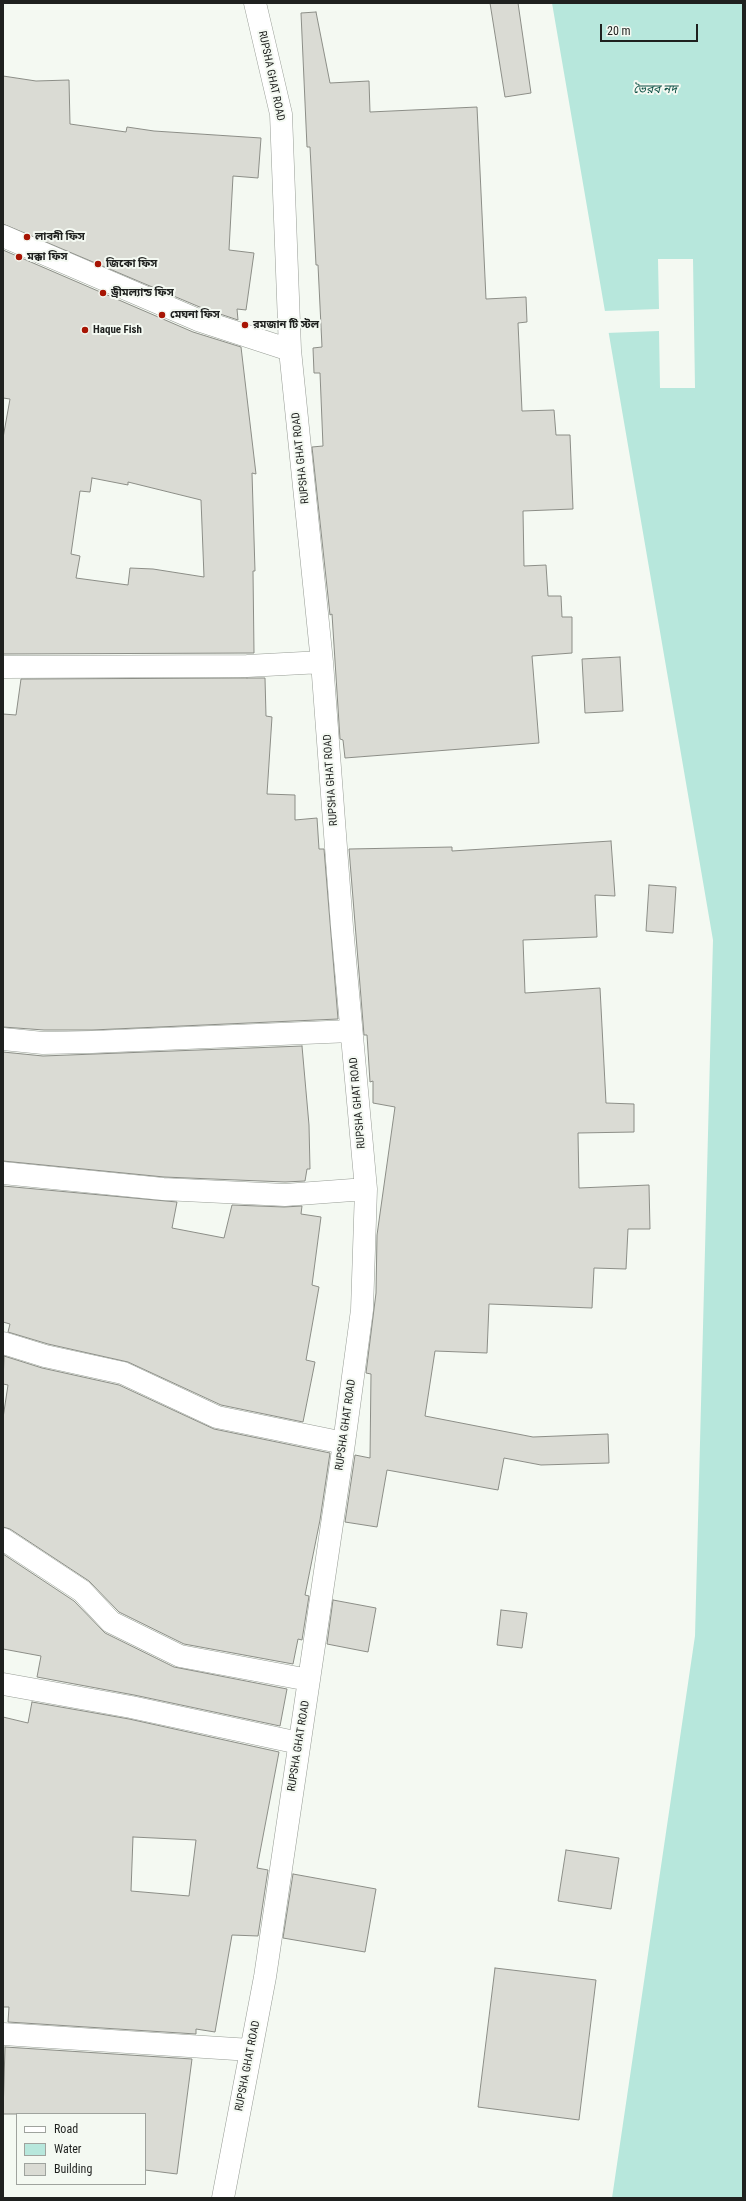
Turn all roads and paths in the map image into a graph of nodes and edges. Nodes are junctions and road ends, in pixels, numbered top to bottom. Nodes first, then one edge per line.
1 (255, 3) edge
2 (3, 236) edge
3 (290, 350) junction
4 (322, 662) junction
5 (3, 667) edge
6 (351, 1031) junction
7 (3, 1039) edge
8 (3, 1173) edge
9 (366, 1189) junction
10 (3, 1343) edge
11 (344, 1443) junction
12 (3, 1539) edge
13 (309, 1680) junction
14 (3, 1684) edge
15 (300, 1743) junction
16 (3, 2034) edge
17 (251, 2050) junction
18 (223, 2198) edge

1 - 3 street, RUPSHA GHAT ROAD
2 - 3 street
3 - 4 street, RUPSHA GHAT ROAD
4 - 5 street
4 - 6 street, RUPSHA GHAT ROAD
6 - 7 street
6 - 9 street, RUPSHA GHAT ROAD
8 - 9 street
9 - 11 street, RUPSHA GHAT ROAD
10 - 11 street
11 - 13 street, RUPSHA GHAT ROAD
12 - 13 street
13 - 15 street, RUPSHA GHAT ROAD
14 - 15 street
15 - 17 street, RUPSHA GHAT ROAD
16 - 17 street
17 - 18 street, RUPSHA GHAT ROAD

